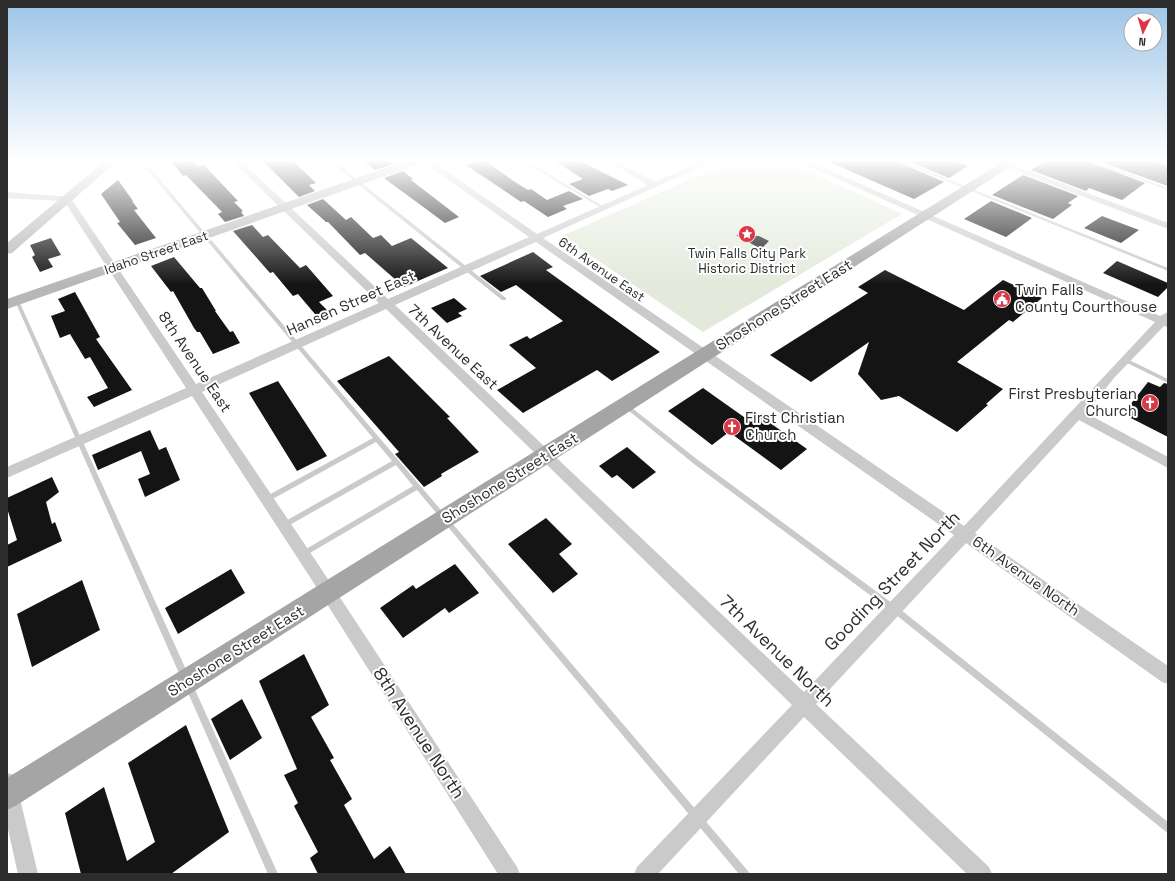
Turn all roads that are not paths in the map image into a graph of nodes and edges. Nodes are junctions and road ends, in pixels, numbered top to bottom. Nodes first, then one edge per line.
1 (63, 202) edge
2 (69, 202) edge
3 (176, 202) edge
4 (279, 202) edge
5 (301, 202) edge
6 (382, 202) edge
7 (485, 202) edge
8 (594, 202) edge
9 (617, 202) edge
10 (892, 202) edge
11 (948, 202) edge
12 (1000, 202) edge
13 (1106, 202) edge
14 (285, 208) junction
15 (604, 208) junction
16 (925, 217) junction
17 (1168, 226) edge
18 (204, 235) junction
19 (536, 238) junction
20 (7, 250) edge
21 (113, 268) junction
22 (465, 269) junction
23 (1168, 270) edge
24 (504, 299) dead end
25 (12, 302) edge
26 (386, 305) junction
27 (1166, 320) edge
28 (297, 344) junction
29 (704, 356) junction
30 (1125, 360) junction
31 (1168, 381) edge
32 (195, 390) junction
33 (625, 405) junction
34 (1078, 414) junction
35 (377, 439) junction
36 (80, 441) junction
37 (546, 455) junction
38 (396, 462) junction
39 (1168, 463) edge
40 (7, 473) edge
41 (417, 487) junction
42 (267, 499) junction
43 (445, 519) junction
44 (284, 525) junction
45 (965, 534) junction
46 (303, 554) junction
47 (329, 592) junction
48 (893, 608) junction
49 (1168, 676) edge
50 (187, 682) junction
51 (803, 704) junction
52 (8, 790) edge
53 (697, 817) junction
54 (1168, 828) edge
55 (28, 874) edge
56 (274, 874) edge
57 (510, 874) edge
58 (644, 874) edge
59 (745, 874) edge
60 (982, 874) edge

1 - 20 street
2 - 21 street, 8th Avenue East
3 - 18 lane
4 - 14 street, 7th Avenue East
5 - 14 street, Idaho Street East
6 - 22 lane
7 - 19 street, 6th Avenue East
8 - 15 lane
9 - 15 street, Hansen Street East
10 - 16 street
11 - 16 main road, Shoshone Street East
12 - 23 lane
13 - 17 street
14 - 18 street, Idaho Street East
14 - 26 street, 7th Avenue East
15 - 19 street, Hansen Street East
16 - 27 street
16 - 29 main road, Shoshone Street East
18 - 21 street, Idaho Street East
18 - 28 lane
19 - 22 street, Hansen Street East
19 - 29 street, 6th Avenue East
21 - 25 street, Idaho Street East
21 - 32 street, 8th Avenue East
22 - 24 lane
22 - 26 street, Hansen Street East
25 - 36 lane
26 - 28 street, Hansen Street East
26 - 37 street, 7th Avenue East
27 - 30 street, Gooding Street North
28 - 32 street, Hansen Street East
28 - 35 lane
29 - 33 main road, Shoshone Street East
29 - 45 street, 6th Avenue North
30 - 31 lane
30 - 34 street, Gooding Street North
32 - 36 street, Hansen Street East
32 - 42 street, 8th Avenue East
33 - 37 main road, Shoshone Street East
33 - 48 lane
34 - 39 street
34 - 45 street, Gooding Street North
35 - 38 lane
35 - 42 lane
36 - 40 street, Hansen Street East
36 - 50 lane
37 - 43 main road, Shoshone Street East
37 - 51 street, 7th Avenue North
38 - 41 lane
38 - 44 lane
41 - 43 lane
41 - 46 lane
42 - 44 street, 8th Avenue East
43 - 47 main road, Shoshone Street East
43 - 53 lane
44 - 46 street, 8th Avenue East
45 - 48 street, Gooding Street North
45 - 49 street, 6th Avenue North
46 - 47 street, 8th Avenue East
47 - 50 main road, Shoshone Street East
47 - 57 street, 8th Avenue North
48 - 51 street, Gooding Street North
48 - 54 lane
50 - 52 main road, Shoshone Street East
50 - 56 lane
51 - 53 street, Gooding Street North
51 - 60 street, 7th Avenue North
52 - 55 street
53 - 58 street, Gooding Street North
53 - 59 lane

